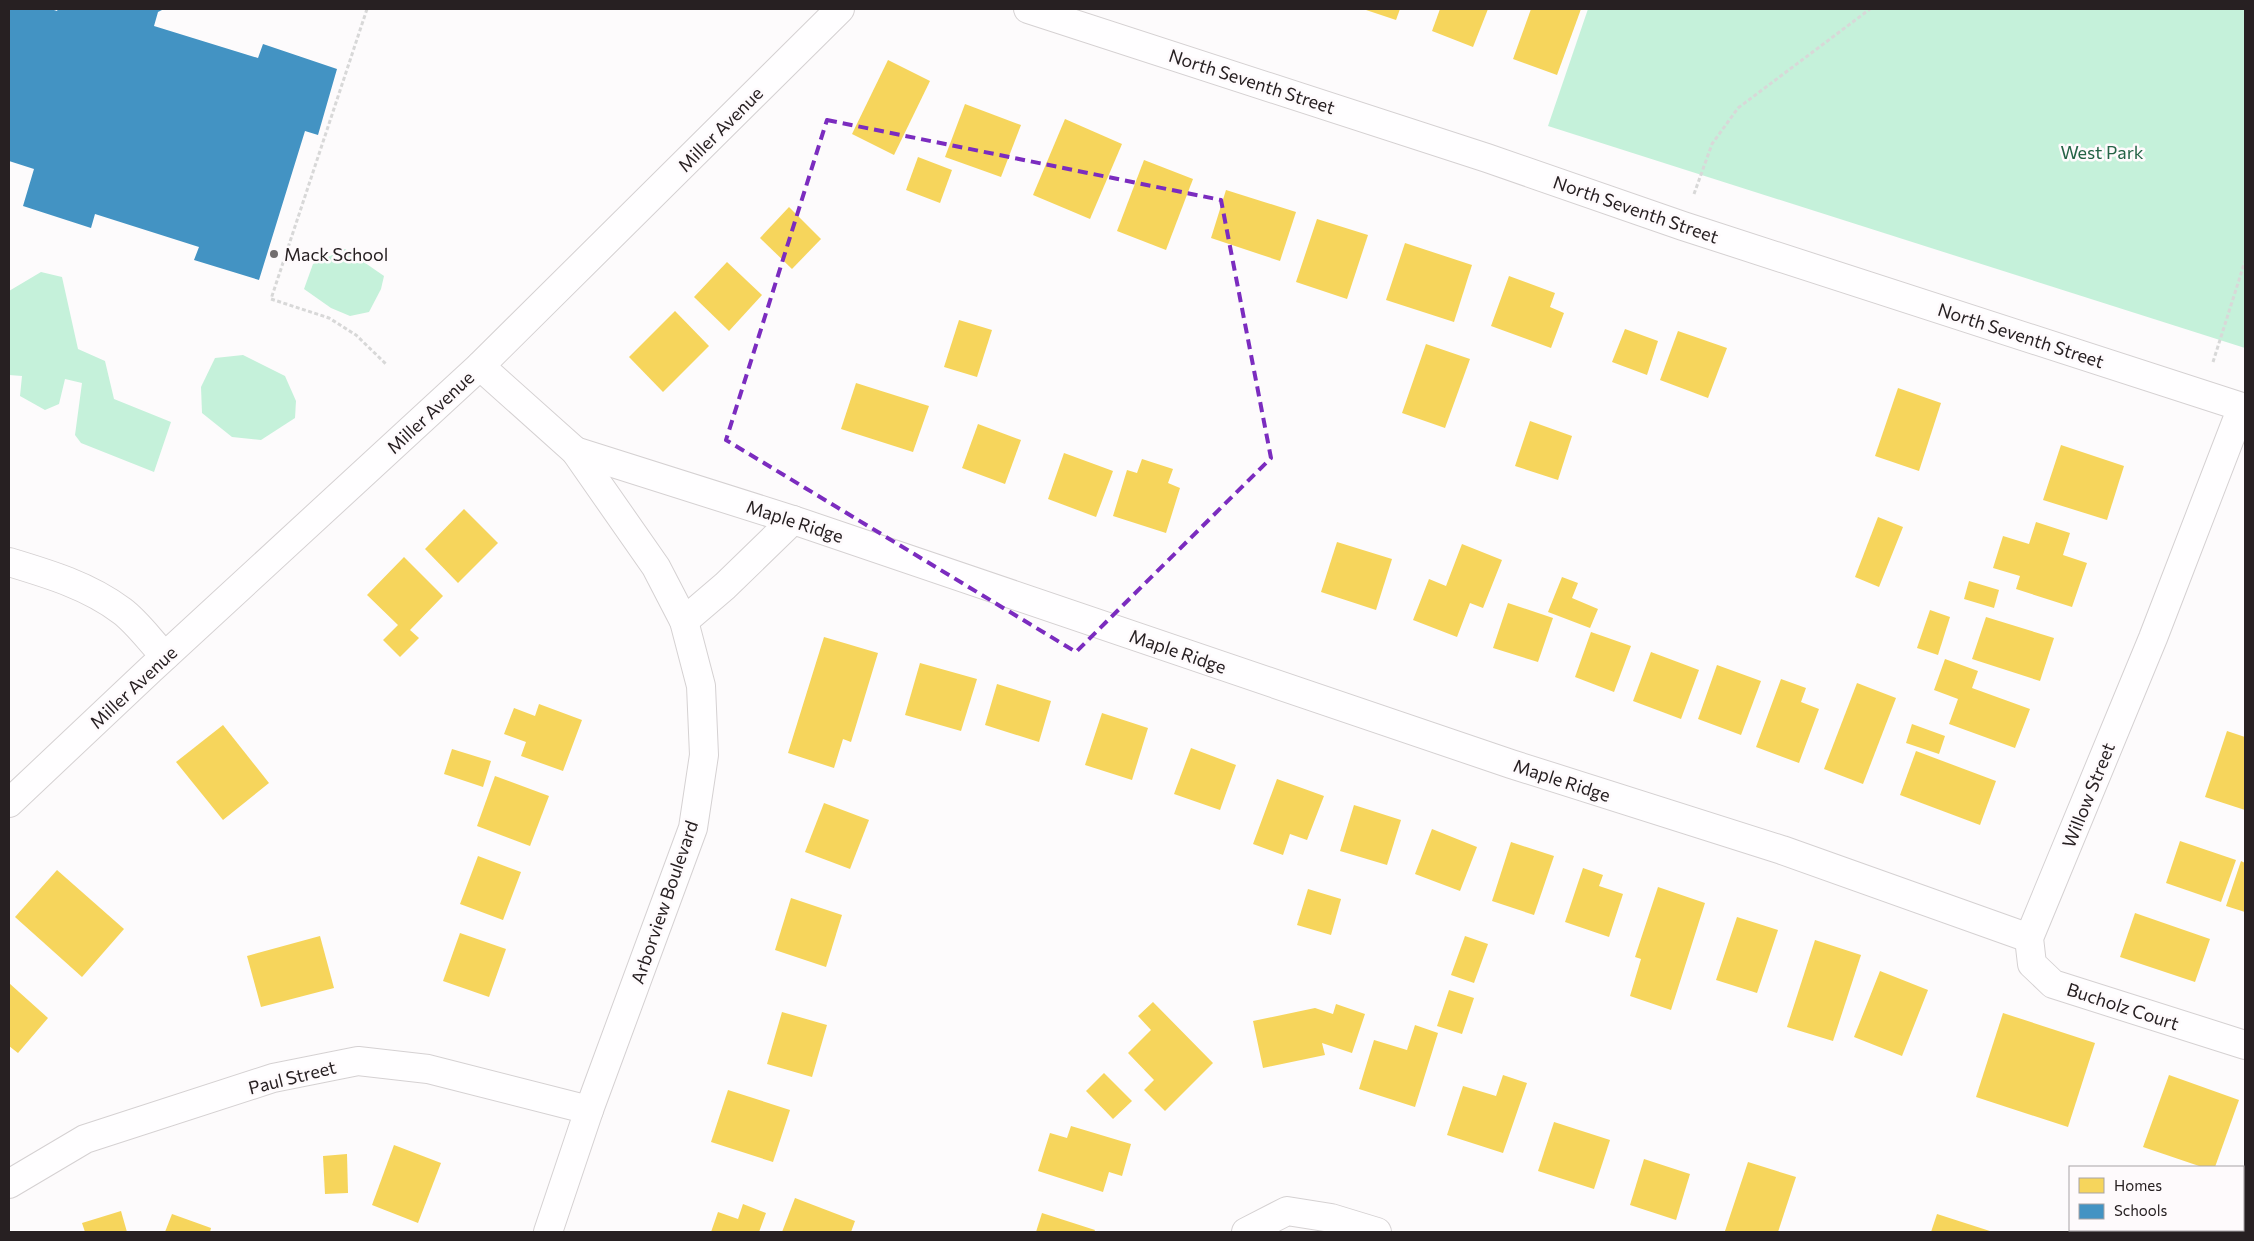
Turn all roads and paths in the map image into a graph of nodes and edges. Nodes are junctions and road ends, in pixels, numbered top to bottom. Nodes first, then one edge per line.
1 (367, 9) edge
2 (840, 9) edge
3 (1028, 9) edge
4 (1870, 9) edge
5 (1683, 226) junction
6 (2245, 261) edge
7 (387, 365) dead end
8 (480, 366) junction
9 (2204, 394) junction
10 (2244, 408) edge
11 (575, 451) junction
12 (793, 520) junction
13 (9, 562) edge
14 (684, 621) junction
15 (165, 656) junction
16 (9, 803) edge
17 (2030, 938) junction
18 (2245, 1045) edge
19 (589, 1110) junction
20 (9, 1184) edge
21 (548, 1232) edge
22 (1246, 1232) edge
23 (1377, 1232) edge

1 - 7 path
2 - 8 street, Miller Avenue
3 - 5 street, North Seventh Street
4 - 5 path
5 - 9 street, North Seventh Street
6 - 9 path
8 - 11 street, Arborview Boulevard
8 - 15 street, Miller Avenue
9 - 10 street, North Seventh Street
10 - 17 street, Willow Street
11 - 12 street, Maple Ridge
11 - 14 street, Arborview Boulevard
12 - 14 street
12 - 17 street, Maple Ridge
13 - 15 street
14 - 19 street, Arborview Boulevard
15 - 16 street, Miller Avenue
17 - 18 street, Bucholz Court
19 - 20 street, Paul Street
19 - 21 street, Arborview Boulevard
22 - 23 street

